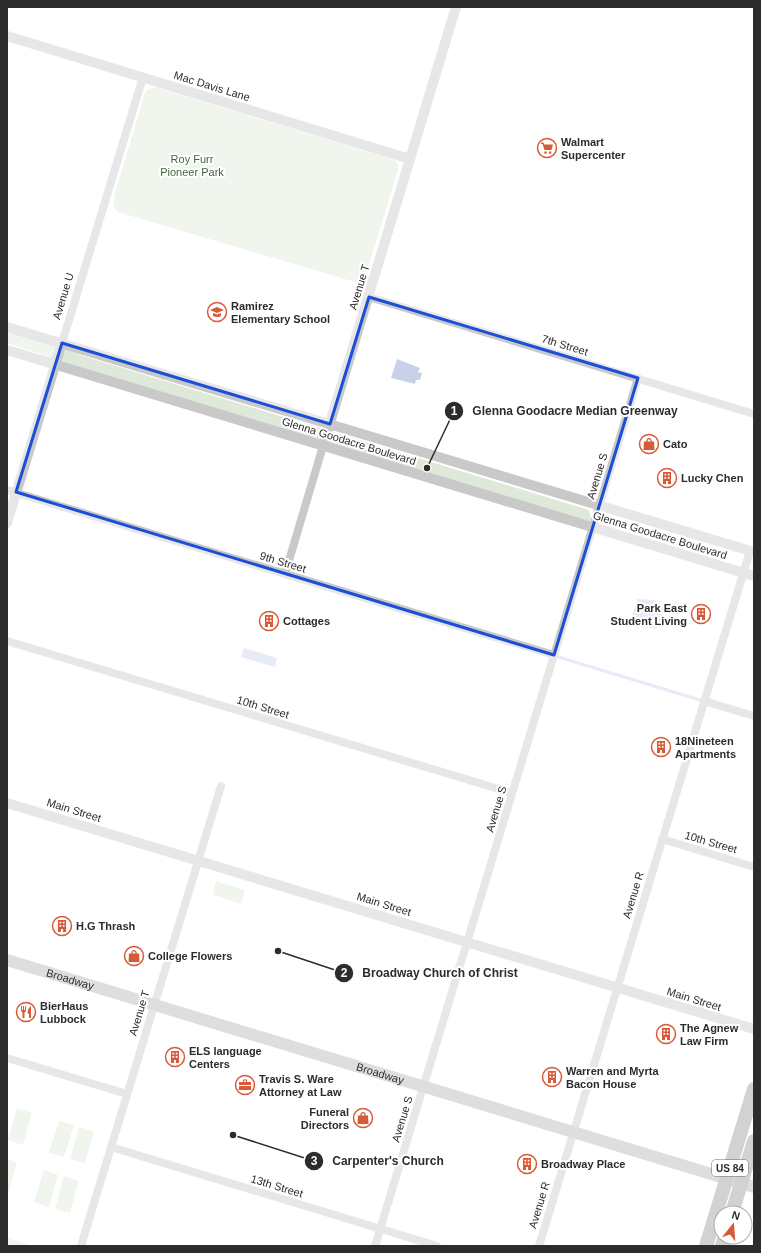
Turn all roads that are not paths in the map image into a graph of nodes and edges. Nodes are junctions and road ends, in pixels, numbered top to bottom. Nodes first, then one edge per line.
1 (456, 7) edge
2 (7, 36) edge
3 (142, 77) junction
4 (410, 159) junction
5 (369, 297) junction
6 (7, 327) edge
7 (62, 343) junction
8 (7, 350) edge
9 (55, 364) junction
10 (638, 378) junction
11 (754, 414) edge
12 (330, 424) junction
13 (324, 446) junction
14 (12, 491) edge
15 (599, 506) junction
16 (7, 523) edge
17 (592, 527) junction
18 (752, 552) edge
19 (743, 573) junction
20 (285, 574) junction
21 (754, 576) edge
22 (7, 641) edge
23 (554, 656) junction
24 (704, 701) junction
25 (754, 716) edge
26 (221, 786) dead end
27 (512, 793) junction
28 (7, 803) edge
29 (662, 839) junction
30 (198, 861) junction
31 (754, 866) edge
32 (467, 942) junction
33 (7, 960) edge
34 (617, 988) junction
35 (154, 1005) junction
36 (754, 1029) edge
37 (7, 1058) edge
38 (423, 1087) junction
39 (754, 1089) edge
40 (127, 1094) junction
41 (573, 1132) junction
42 (754, 1141) edge
43 (111, 1147) junction
44 (726, 1179) junction
45 (750, 1187) edge
46 (738, 1205) edge
47 (380, 1229) junction
48 (81, 1246) edge
49 (375, 1246) edge
50 (437, 1246) edge
51 (538, 1246) edge
52 (706, 1246) edge

1 - 4 street, Avenue T
2 - 3 street, Mac Davis Lane
3 - 4 street, Mac Davis Lane
3 - 7 street, Avenue U
4 - 5 street, Avenue T
5 - 10 street, 7th Street
5 - 12 street, Avenue T
6 - 7 street, Glenna Goodacre Boulevard
7 - 9 street, Avenue U
7 - 12 street, Glenna Goodacre Boulevard
8 - 9 street, Glenna Goodacre Boulevard
9 - 13 street, Glenna Goodacre Boulevard
9 - 14 street, Avenue U
10 - 11 street, 7th Street
10 - 15 street, Avenue S
12 - 13 street, Avenue T
12 - 15 street, Glenna Goodacre Boulevard
13 - 17 street, Glenna Goodacre Boulevard
13 - 20 street, Avenue T
14 - 16 street, Avenue U
14 - 20 street, 9th Street
15 - 17 street, Avenue S
15 - 18 street, Glenna Goodacre Boulevard
17 - 19 street, Glenna Goodacre Boulevard
17 - 23 street, Avenue S
18 - 19 street, Avenue R
19 - 21 street, Glenna Goodacre Boulevard
19 - 24 street, Avenue R
20 - 23 street, 9th Street
22 - 27 street, 10th Street
23 - 27 street, Avenue S
24 - 25 street
24 - 29 street, Avenue R
26 - 30 street, Avenue T
27 - 32 street, Avenue S
28 - 30 street, Main Street
29 - 31 street, 10th Street
29 - 34 street, Avenue R
30 - 32 street, Main Street
30 - 35 street, Avenue T
32 - 34 street, Main Street
32 - 38 street, Avenue S
33 - 35 main road, Broadway
34 - 36 street, Main Street
34 - 41 street, Avenue R
35 - 38 main road, Broadway
35 - 40 street, Avenue T
37 - 40 street
38 - 41 main road, Broadway
38 - 47 street, Avenue S
39 - 44 highway, US 84
40 - 43 street, Avenue T
41 - 44 main road, Broadway
41 - 51 street, Avenue R
42 - 45 highway, US 84
43 - 47 street, 13th Street
43 - 48 street, Avenue T
44 - 45 main road, Broadway
44 - 52 highway, US 84
45 - 46 highway, US 84
47 - 49 street, Avenue S
47 - 50 street, 13th Street

